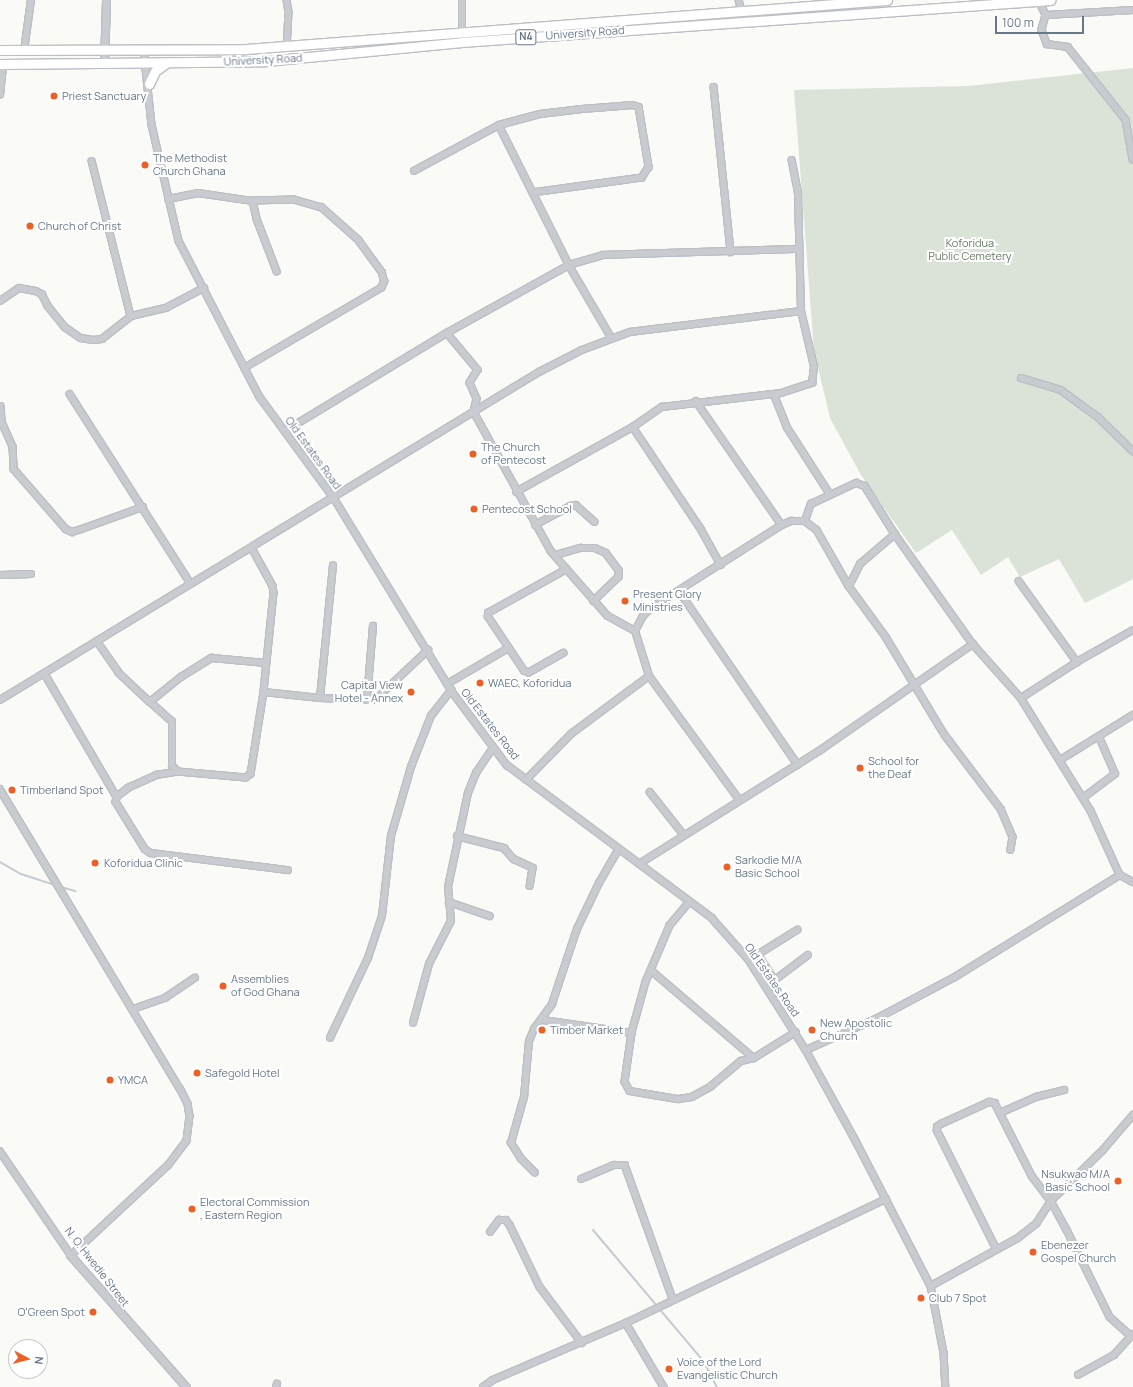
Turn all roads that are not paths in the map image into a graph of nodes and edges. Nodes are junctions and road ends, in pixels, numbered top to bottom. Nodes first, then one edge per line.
1 (31, 0) edge
2 (106, 0) edge
3 (287, 0) edge
4 (462, 0) edge
5 (739, 0) edge
6 (887, 0) edge
7 (1051, 0) edge
8 (1039, 1) junction
9 (1133, 10) edge
10 (742, 11) junction
11 (1046, 15) junction
12 (462, 32) junction
13 (462, 42) junction
14 (287, 46) junction
15 (0, 50) edge
16 (104, 50) junction
17 (144, 50) junction
18 (24, 51) junction
19 (145, 63) junction
20 (166, 63) junction
21 (2, 64) edge
22 (104, 64) junction
23 (149, 84) junction
24 (714, 87) dead end
25 (0, 95) edge
26 (499, 125) junction
27 (1133, 159) edge
28 (92, 161) dead end
29 (792, 161) dead end
30 (414, 171) dead end
31 (533, 193) junction
32 (168, 199) junction
33 (253, 200) junction
34 (799, 249) junction
35 (731, 252) junction
36 (569, 265) junction
37 (277, 271) dead end
38 (204, 288) junction
39 (0, 301) edge
40 (802, 311) junction
41 (130, 316) junction
42 (447, 333) junction
43 (611, 337) junction
44 (244, 368) junction
45 (1020, 378) dead end
46 (70, 394) dead end
47 (774, 394) junction
48 (696, 401) junction
49 (1, 406) edge
50 (474, 412) junction
51 (632, 427) junction
52 (285, 431) junction
53 (1133, 451) edge
54 (516, 492) junction
55 (830, 494) junction
56 (334, 498) junction
57 (143, 507) junction
58 (805, 521) junction
59 (595, 522) dead end
60 (536, 525) junction
61 (782, 525) junction
62 (895, 534) junction
63 (252, 548) junction
64 (556, 555) junction
65 (721, 565) junction
66 (333, 566) dead end
67 (567, 569) junction
68 (31, 574) dead end
69 (0, 575) edge
70 (1019, 581) dead end
71 (191, 584) junction
72 (849, 586) junction
73 (680, 592) junction
74 (594, 601) junction
75 (374, 626) dead end
76 (1133, 630) edge
77 (635, 631) junction
78 (96, 641) junction
79 (973, 644) junction
80 (507, 649) junction
81 (428, 650) junction
82 (564, 653) dead end
83 (1077, 662) junction
84 (266, 663) junction
85 (45, 674) junction
86 (649, 676) junction
87 (447, 684) junction
88 (915, 685) junction
89 (450, 690) junction
90 (264, 692) junction
91 (320, 698) junction
92 (1021, 698) junction
93 (0, 700) edge
94 (367, 700) junction
95 (150, 702) junction
96 (1133, 715) edge
97 (1099, 737) junction
98 (493, 748) junction
99 (1060, 760) junction
100 (798, 765) junction
101 (178, 772) junction
102 (526, 780) junction
103 (0, 789) edge
104 (650, 792) dead end
105 (117, 797) junction
106 (1083, 798) junction
107 (739, 800) junction
108 (684, 835) junction
109 (457, 836) junction
110 (619, 849) junction
111 (1012, 850) dead end
112 (639, 864) junction
113 (288, 870) dead end
114 (1120, 875) junction
115 (1133, 882) edge
116 (530, 886) dead end
117 (449, 902) junction
118 (689, 903) junction
119 (490, 916) dead end
120 (797, 930) dead end
121 (758, 954) junction
122 (808, 955) dead end
123 (749, 960) junction
124 (652, 970) junction
125 (195, 978) dead end
126 (132, 1009) junction
127 (543, 1020) junction
128 (413, 1023) dead end
129 (632, 1032) junction
130 (796, 1032) junction
131 (330, 1038) dead end
132 (806, 1050) junction
133 (754, 1058) junction
134 (1064, 1090) dead end
135 (1000, 1113) junction
136 (1133, 1115) edge
137 (0, 1152) edge
138 (535, 1173) dead end
139 (581, 1178) dead end
140 (886, 1198) junction
141 (1051, 1201) junction
142 (490, 1232) dead end
143 (996, 1249) junction
144 (72, 1256) junction
145 (931, 1286) junction
146 (673, 1299) junction
147 (626, 1323) junction
148 (1132, 1335) edge
149 (582, 1343) junction
150 (1078, 1374) dead end
151 (186, 1387) edge
152 (483, 1387) edge
153 (664, 1387) edge
154 (946, 1387) edge

1 - 18 street
2 - 16 street
3 - 14 street
4 - 12 street
5 - 10 street
6 - 10 highway, University Road / N4
7 - 8 highway, University Road / N4
8 - 11 street
8 - 13 highway, University Road / N4
9 - 11 street
10 - 12 highway, University Road / N4
11 - 27 street
12 - 13 street
12 - 14 highway, University Road / N4
13 - 20 highway, University Road / N4
14 - 17 highway, University Road / N4
15 - 18 highway, University Road / N4
16 - 17 highway, University Road / N4
16 - 18 highway, University Road / N4
16 - 22 street
17 - 19 street, Old Estates Road
19 - 20 highway, University Road / N4
19 - 22 highway, University Road / N4
19 - 23 street, Old Estates Road
20 - 23 highway
21 - 22 highway, University Road / N4
21 - 25 street
23 - 32 street, Old Estates Road
24 - 35 street
26 - 30 street
26 - 31 street
26 - 31 street
28 - 41 street
29 - 34 street
31 - 36 street
32 - 33 street
32 - 38 street, Old Estates Road
33 - 37 street
33 - 44 street
34 - 35 street
34 - 40 street
35 - 36 street
36 - 42 street
36 - 43 street
38 - 41 street
38 - 44 street, Old Estates Road
39 - 41 street
40 - 43 street
40 - 47 street
42 - 50 street
42 - 52 street
43 - 50 street
44 - 52 street, Old Estates Road
45 - 53 street
46 - 57 street
47 - 48 street
47 - 55 street
48 - 51 street
48 - 61 street
49 - 57 street
50 - 54 street
50 - 56 street
51 - 54 street
51 - 65 street
52 - 56 street, Old Estates Road
54 - 60 street
55 - 58 street
55 - 62 street
56 - 63 street
56 - 81 street, Old Estates Road
57 - 71 street
58 - 61 street
58 - 72 street
59 - 60 street
60 - 64 street
61 - 65 street
62 - 72 street
62 - 79 street
63 - 71 street
63 - 84 street
64 - 67 street
64 - 74 street
65 - 73 street
66 - 91 street
67 - 74 street
67 - 80 street
68 - 69 street
70 - 83 street
71 - 78 street
72 - 88 street
73 - 77 street
73 - 100 street
74 - 77 street
75 - 94 street
76 - 83 street
77 - 86 street
78 - 85 street
78 - 95 street
79 - 88 street
79 - 92 street
80 - 82 street
80 - 87 street
81 - 87 street, Old Estates Road
81 - 94 street
83 - 92 street
84 - 90 street
84 - 95 street
85 - 93 street
85 - 105 street
86 - 102 street
86 - 107 street
87 - 89 street, Old Estates Road
88 - 100 street
88 - 111 street
89 - 98 street, Old Estates Road
89 - 131 street
90 - 91 street
90 - 101 street
91 - 94 street
92 - 99 street
95 - 101 street
96 - 97 street
97 - 99 street
97 - 106 street
98 - 102 street, Old Estates Road
98 - 109 street
99 - 106 street
100 - 107 street
101 - 105 street
102 - 110 street, Old Estates Road
103 - 126 street
104 - 108 street
105 - 113 street
106 - 114 street
107 - 108 street
108 - 112 street
109 - 116 street
109 - 117 street
110 - 112 street, Old Estates Road
110 - 127 street
112 - 118 street, Old Estates Road
114 - 115 street
114 - 132 street
117 - 119 street
117 - 128 street
118 - 123 street, Old Estates Road
118 - 124 street
120 - 121 street
121 - 122 street
121 - 123 street
123 - 130 street, Old Estates Road
124 - 129 street
124 - 133 street
125 - 126 street
126 - 144 street
127 - 129 street
127 - 138 street
129 - 133 street
130 - 132 street, Old Estates Road
130 - 133 street
132 - 140 street, Old Estates Road
134 - 135 street
135 - 141 street
135 - 143 street
136 - 141 street
137 - 144 street, N. O. Hwedie Street
139 - 146 street
140 - 145 street, Old Estates Road
140 - 146 street
141 - 143 street
141 - 148 street
142 - 149 street
143 - 145 street
144 - 151 street, N. O. Hwedie Street
145 - 154 street, Old Estates Road
146 - 147 street
147 - 149 street
147 - 153 street
148 - 150 street
149 - 152 street

